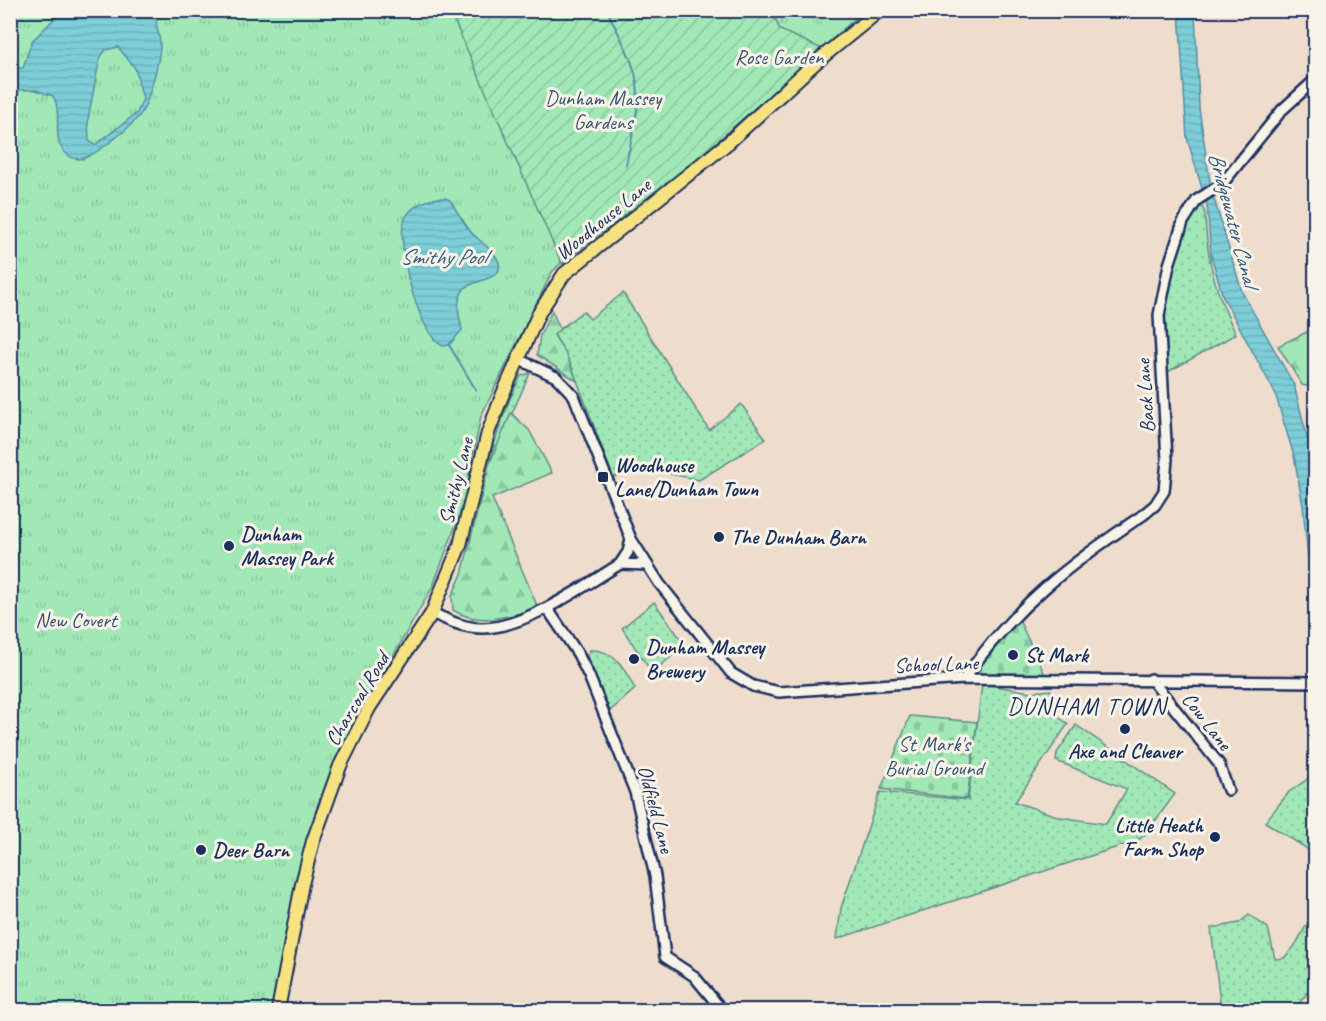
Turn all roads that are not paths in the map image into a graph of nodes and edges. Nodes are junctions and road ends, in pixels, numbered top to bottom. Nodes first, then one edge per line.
1 (880, 10) edge
2 (1316, 78) edge
3 (518, 359) junction
4 (631, 538) junction
5 (620, 564) junction
6 (646, 565) junction
7 (547, 608) junction
8 (432, 613) junction
9 (964, 679) junction
10 (1151, 679) junction
11 (1316, 682) edge
12 (1228, 790) dead end
13 (278, 1011) edge
14 (722, 1011) edge

1 - 3 main road, Woodhouse Lane
2 - 9 street, Back Lane
3 - 4 street
3 - 8 main road, Smithy Lane
4 - 5 street
4 - 6 street, School Lane
5 - 6 street
5 - 7 street
6 - 9 street, School Lane
7 - 8 street
7 - 14 street, Oldfield Lane
8 - 13 main road, Charcoal Road
9 - 10 street, School Lane
10 - 11 street, School Lane
10 - 12 street, Cow Lane

